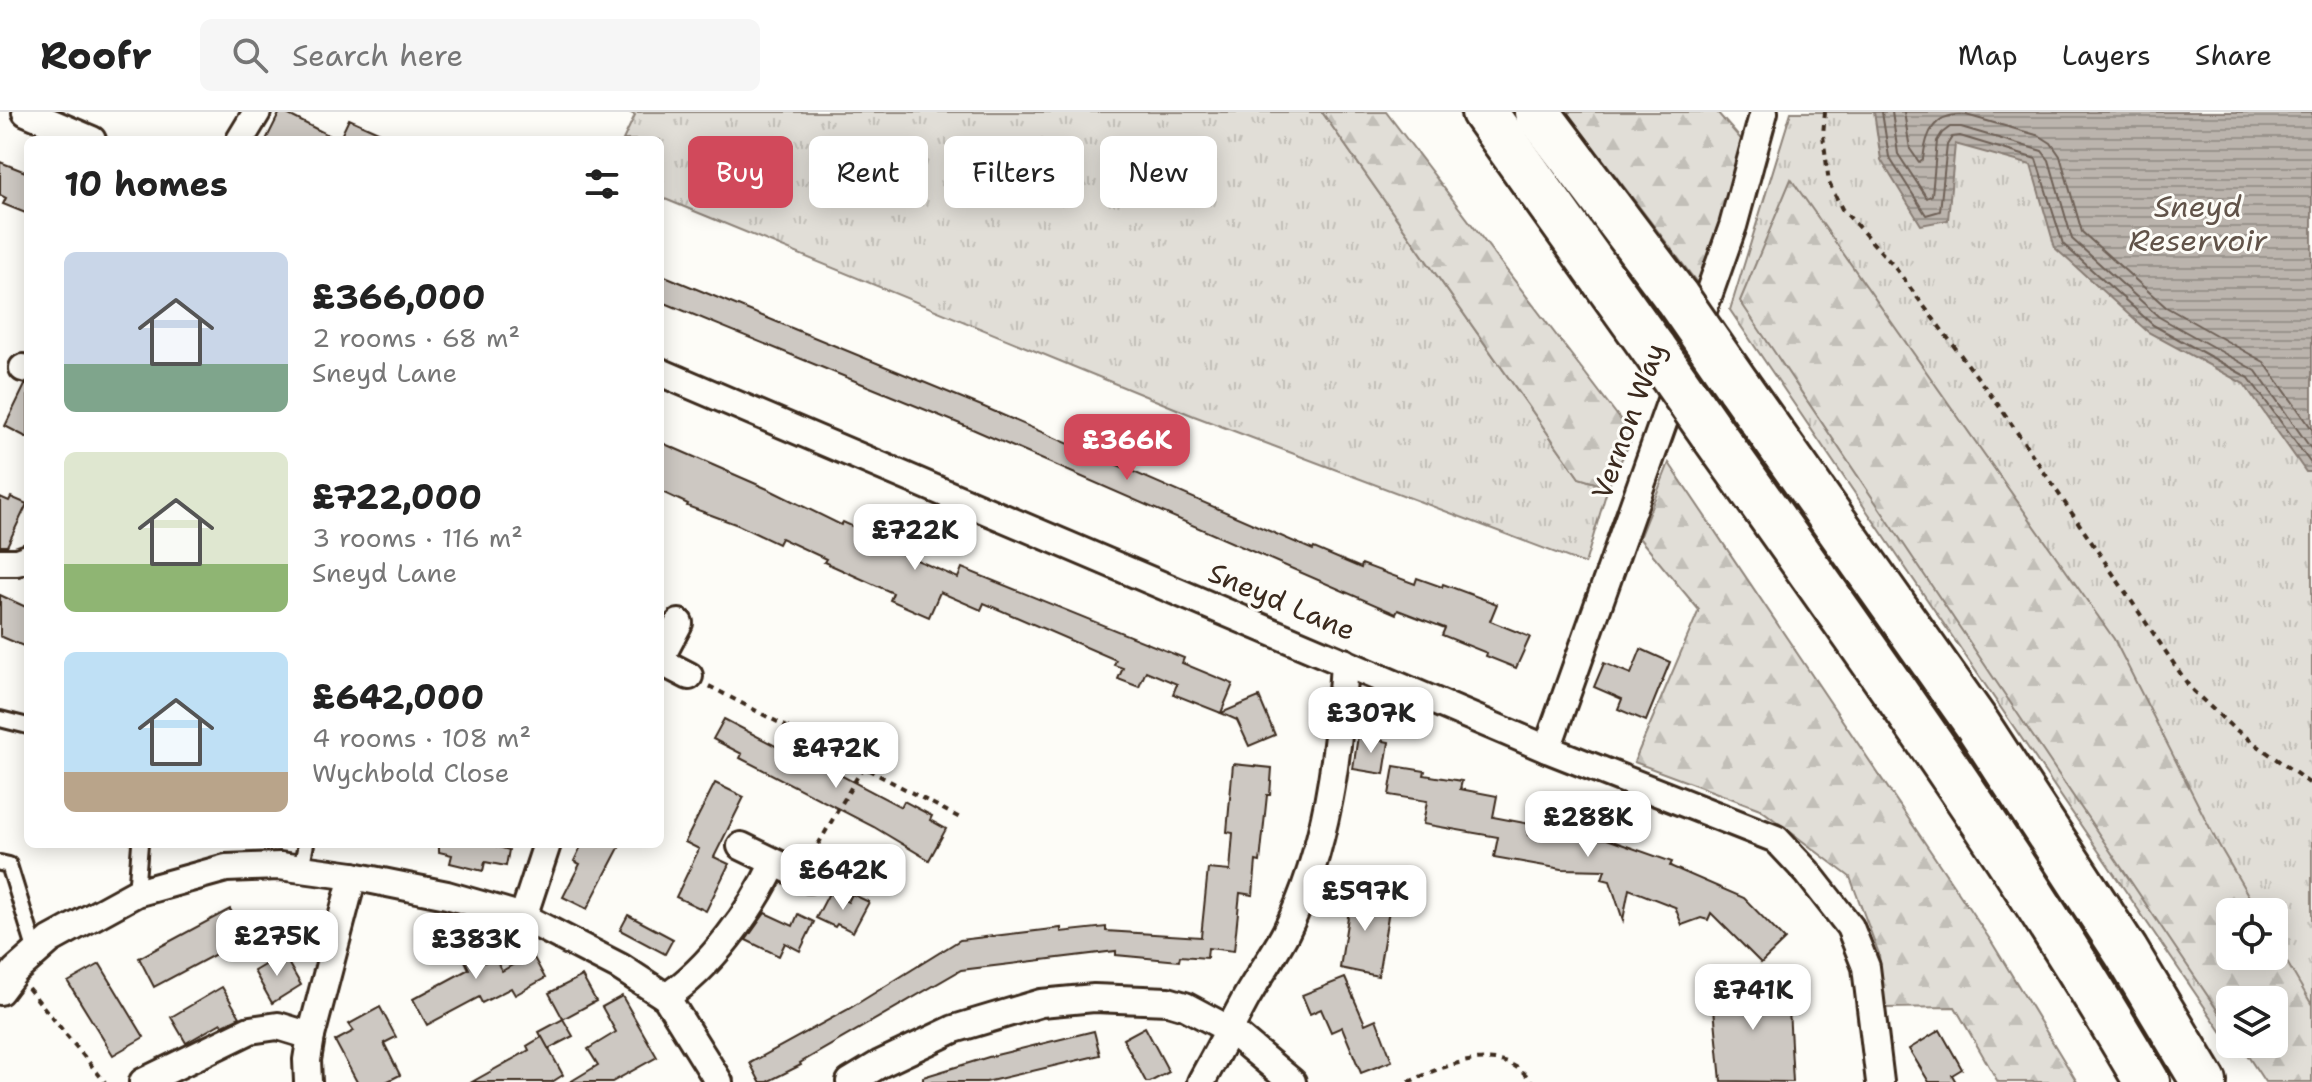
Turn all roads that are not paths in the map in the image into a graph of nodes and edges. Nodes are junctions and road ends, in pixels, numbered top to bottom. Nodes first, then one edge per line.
1 (26, 112) edge
2 (257, 112) edge
3 (1484, 112) edge
4 (1537, 112) edge
5 (1764, 112) edge
6 (83, 136) edge
7 (242, 136) edge
8 (664, 374) edge
9 (24, 559) edge
10 (0, 562) edge
11 (679, 623) dead end
12 (664, 652) edge
13 (664, 662) edge
14 (1344, 662) junction
15 (689, 676) road end
16 (0, 719) edge
17 (24, 725) edge
18 (1547, 749) junction
19 (741, 846) dead end
20 (140, 848) edge
21 (546, 848) edge
22 (303, 857) edge
23 (0, 863) edge
24 (774, 863) junction
25 (353, 876) junction
26 (804, 877) road end
27 (136, 893) junction
28 (523, 917) junction
29 (36, 952) junction
30 (7, 981) edge
31 (666, 997) junction
32 (1230, 1030) junction
33 (311, 1036) junction
34 (143, 1082) edge
35 (308, 1082) edge
36 (719, 1082) edge
37 (850, 1082) edge
38 (1201, 1082) edge
39 (1292, 1082) edge
40 (1880, 1082) edge
41 (2147, 1082) edge
42 (2204, 1082) edge

1 - 6 street
2 - 7 street
3 - 41 highway, bridge
4 - 42 highway, bridge
5 - 18 street, Vernon Way
8 - 14 street, Sneyd Lane
9 - 10 street
11 - 12 street
13 - 15 street
14 - 18 street, Sneyd Lane
14 - 32 street
16 - 17 lane
18 - 40 street, Sneyd Lane
19 - 24 street
20 - 27 lane
21 - 28 street
22 - 25 street
22 - 27 street
23 - 29 lane
24 - 26 street
24 - 31 street
25 - 28 street
25 - 33 street
27 - 29 street
28 - 31 street
29 - 30 street
31 - 36 street
32 - 37 street
32 - 38 street
32 - 39 street
33 - 34 street
33 - 35 street

